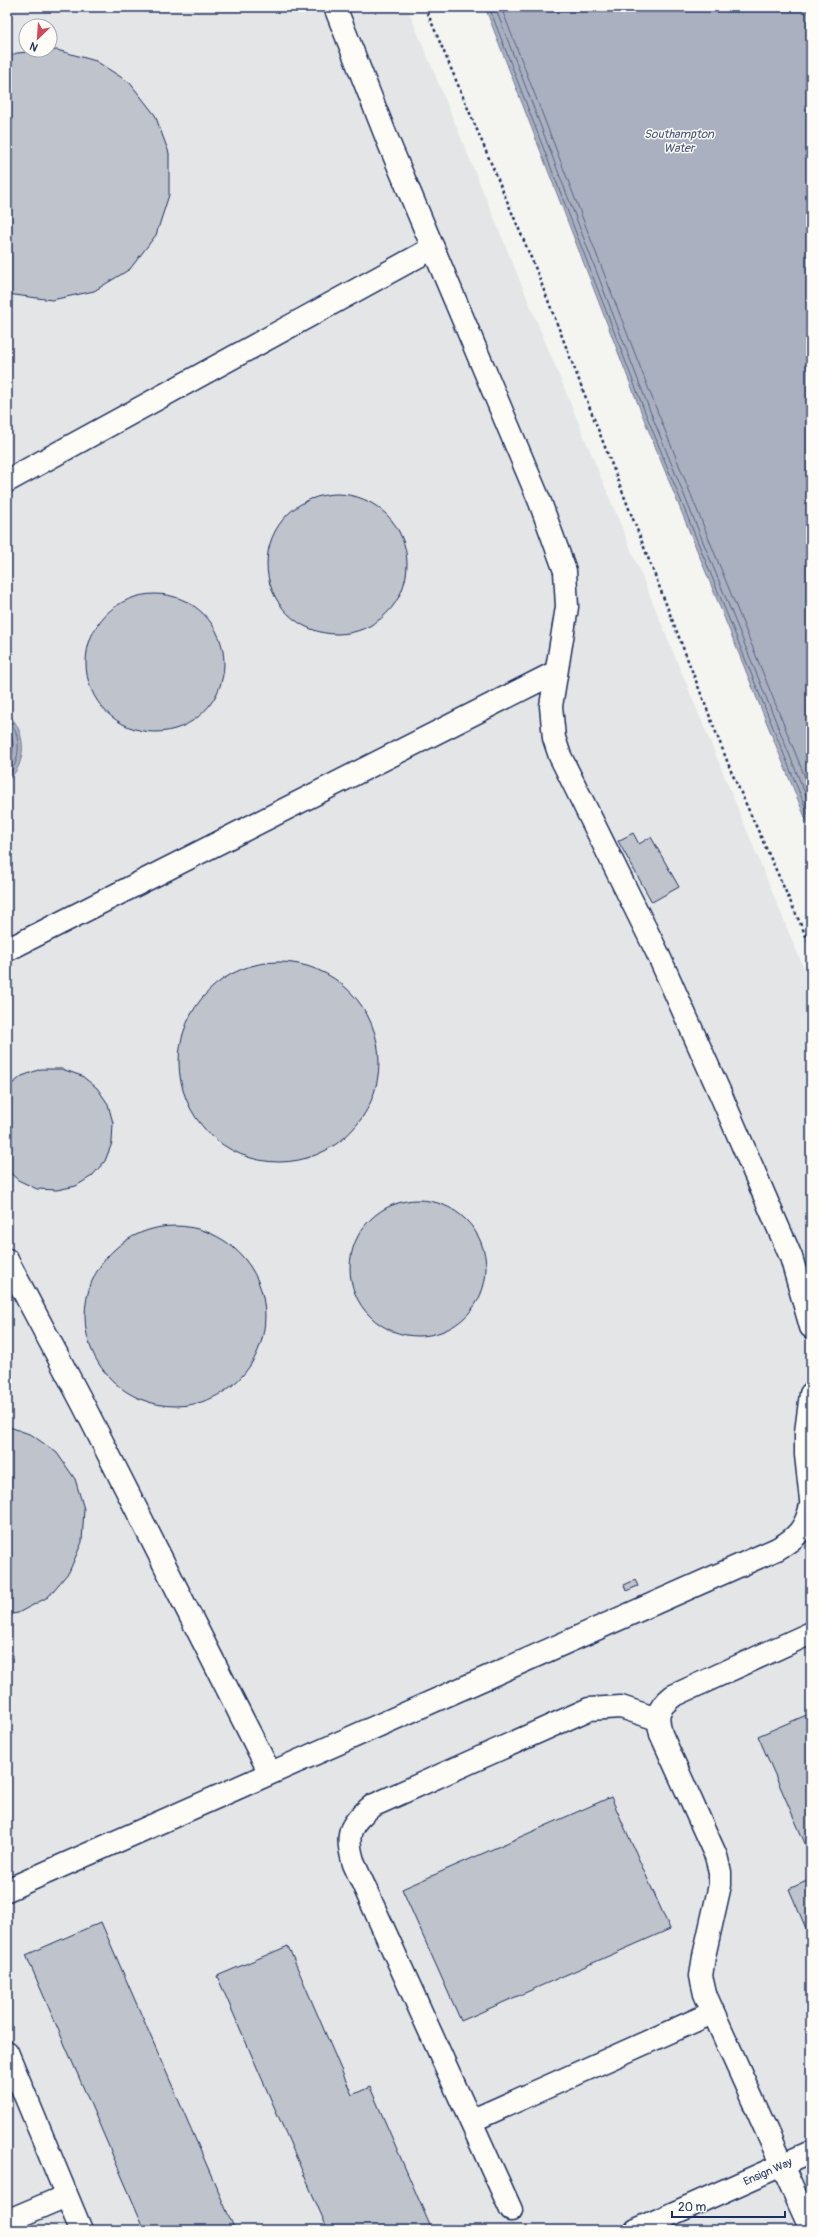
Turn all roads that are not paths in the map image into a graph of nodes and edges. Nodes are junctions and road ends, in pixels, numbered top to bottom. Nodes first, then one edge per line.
1 (335, 7) edge
2 (433, 248) junction
3 (7, 481) edge
4 (556, 672) junction
5 (7, 950) edge
6 (7, 1260) edge
7 (811, 1327) edge
8 (811, 1394) edge
9 (811, 1500) edge
10 (811, 1505) edge
11 (811, 1633) edge
12 (657, 1719) junction
13 (270, 1773) junction
14 (7, 1890) edge
15 (712, 2013) junction
16 (7, 2052) edge
17 (471, 2122) junction
18 (811, 2152) edge
19 (781, 2165) junction
20 (66, 2196) junction
21 (511, 2210) dead end
22 (7, 2221) edge
23 (81, 2230) edge
24 (636, 2230) edge
25 (810, 2230) edge

1 - 2 street
2 - 3 street
2 - 4 street
4 - 5 street
4 - 7 street
6 - 13 street
8 - 9 street
10 - 13 street
11 - 12 street
12 - 15 street
12 - 17 street
13 - 14 street
15 - 17 street
15 - 19 street
16 - 20 street
17 - 21 street
18 - 19 street, Ensign Way
19 - 24 street, Ensign Way
19 - 25 street
20 - 22 street
20 - 23 street

